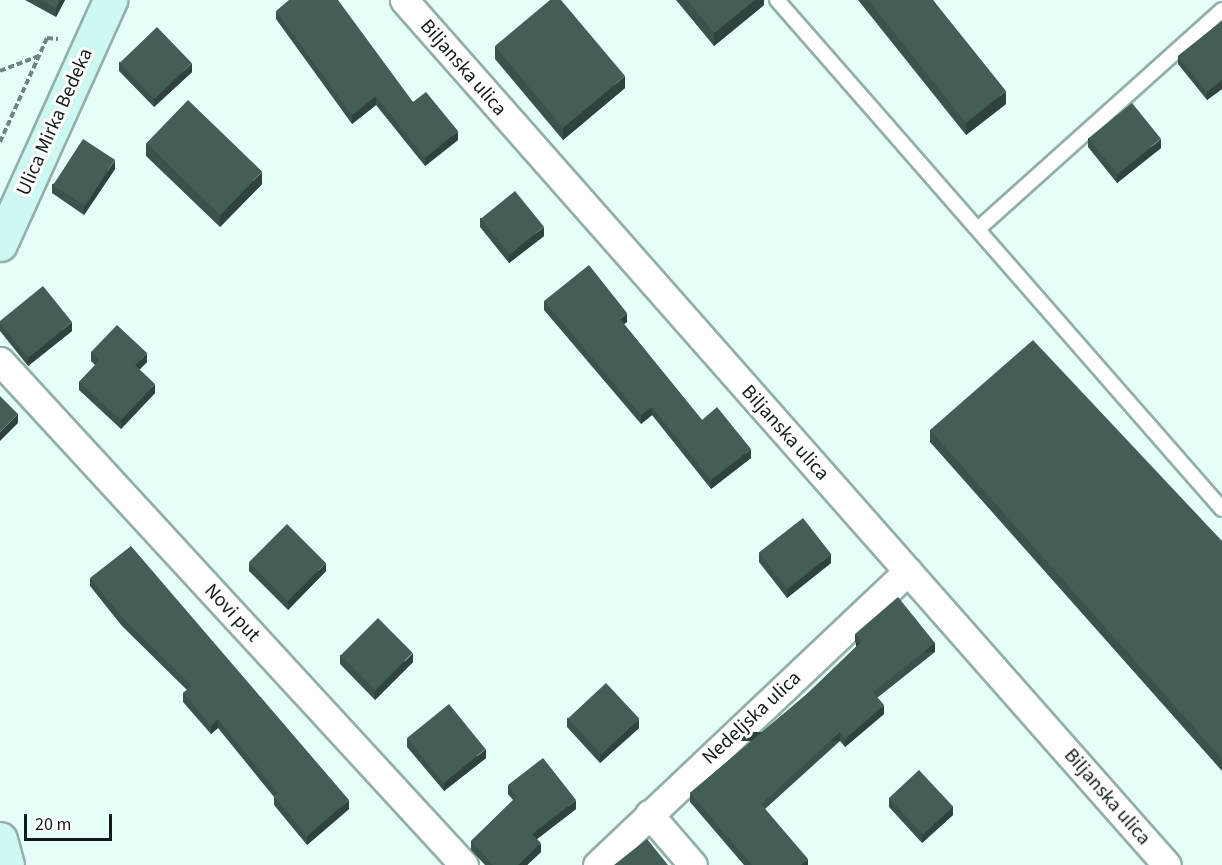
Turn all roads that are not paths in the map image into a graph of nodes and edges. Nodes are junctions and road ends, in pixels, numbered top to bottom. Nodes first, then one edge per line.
1 (110, 0) edge
2 (404, 0) edge
3 (777, 0) edge
4 (1222, 10) edge
5 (978, 229) junction
6 (0, 244) edge
7 (0, 361) edge
8 (1222, 509) edge
9 (908, 572) junction
10 (650, 814) junction
11 (0, 839) edge
12 (7, 865) edge
13 (464, 865) edge
14 (597, 865) edge
15 (693, 865) edge
16 (1167, 865) edge

1 - 6 main road, Ulica Mirka Bedeka
2 - 9 street, Biljanska ulica
3 - 5 lane
4 - 5 lane
5 - 8 lane
7 - 13 street, Novi put
9 - 10 street, Nedeljska ulica
9 - 16 street, Biljanska ulica
10 - 14 street, Nedeljska ulica
10 - 15 street
11 - 12 main road

